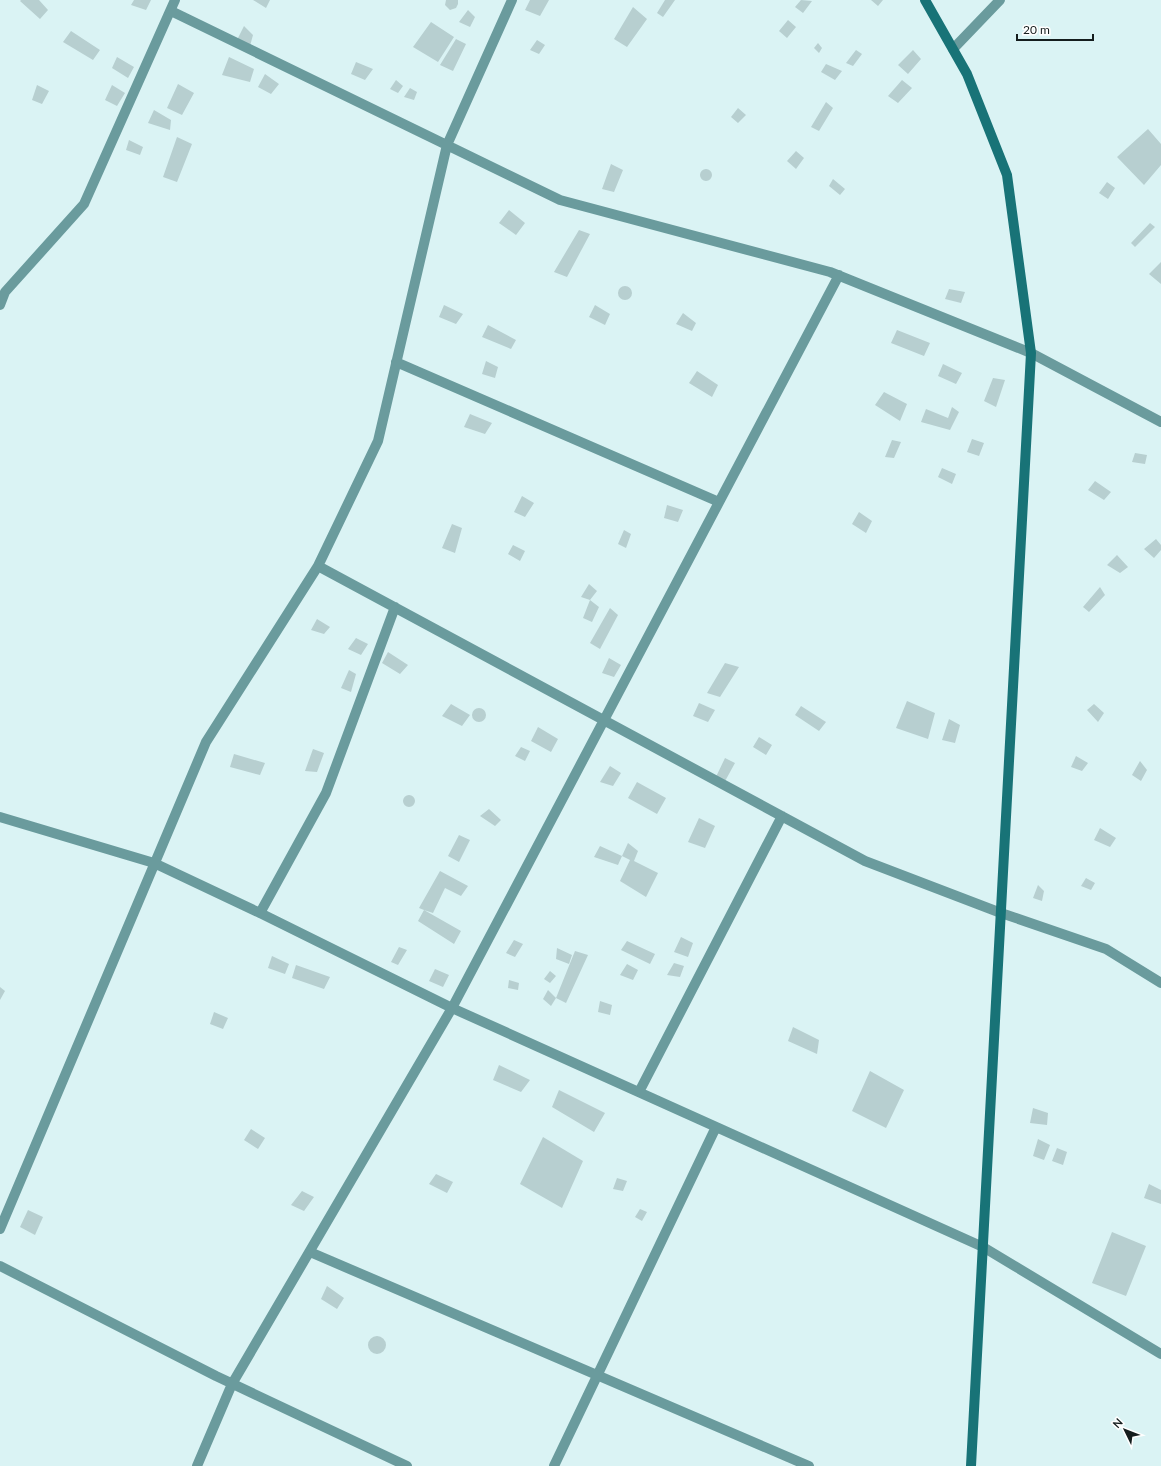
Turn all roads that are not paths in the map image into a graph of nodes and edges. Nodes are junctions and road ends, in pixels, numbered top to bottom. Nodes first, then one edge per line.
1 (175, 0) edge
2 (512, 0) edge
3 (925, 0) edge
4 (1000, 0) edge
5 (171, 11) junction
6 (953, 49) junction
7 (447, 145) junction
8 (839, 275) junction
9 (0, 305) edge
10 (1031, 353) junction
11 (396, 362) junction
12 (1161, 422) edge
13 (719, 502) junction
14 (318, 566) junction
15 (395, 607) junction
16 (604, 720) junction
17 (782, 816) junction
18 (0, 817) edge
19 (154, 864) junction
20 (260, 913) junction
21 (1001, 913) junction
22 (1161, 983) edge
23 (452, 1008) junction
24 (639, 1092) junction
25 (716, 1127) junction
26 (0, 1229) edge
27 (982, 1247) junction
28 (310, 1252) junction
29 (0, 1266) edge
30 (1161, 1354) edge
31 (598, 1374) junction
32 (232, 1384) junction
33 (197, 1466) edge
34 (407, 1466) edge
35 (554, 1466) edge
36 (810, 1466) edge
37 (971, 1466) edge

1 - 5 street
2 - 7 street
3 - 6 main road
4 - 6 street
5 - 7 street
5 - 9 street
6 - 10 main road
7 - 8 street
7 - 11 street
8 - 10 street
8 - 13 street
10 - 12 street
10 - 21 main road
11 - 13 street
11 - 14 street
13 - 16 street
14 - 15 street
14 - 19 street
15 - 16 street
15 - 20 street
16 - 17 street
16 - 23 street
17 - 21 street
17 - 24 street
18 - 19 street
19 - 20 street
19 - 26 street
20 - 23 street
21 - 22 street
21 - 27 main road
23 - 24 street
23 - 28 street
24 - 25 street
25 - 27 street
25 - 31 street
27 - 30 street
27 - 37 main road
28 - 31 street
28 - 32 street
29 - 32 street
31 - 35 street
31 - 36 street
32 - 33 street
32 - 34 street

